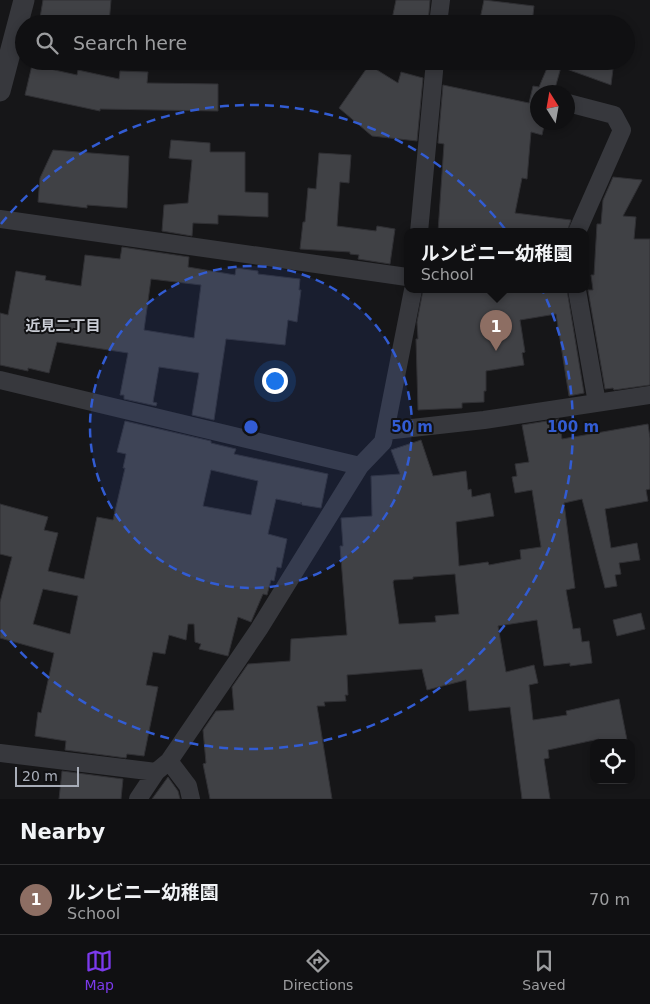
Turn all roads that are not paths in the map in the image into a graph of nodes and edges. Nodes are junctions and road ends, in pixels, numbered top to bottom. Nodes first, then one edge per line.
1 (24, 0) edge
2 (441, 0) edge
3 (20, 15) edge
4 (439, 15) edge
5 (15, 34) edge
6 (434, 70) edge
7 (0, 91) edge
8 (575, 104) edge
9 (0, 218) edge
10 (419, 228) edge
11 (579, 228) edge
12 (404, 277) edge
13 (412, 293) edge
14 (578, 293) edge
15 (0, 380) edge
16 (650, 395) edge
17 (597, 403) junction
18 (385, 431) junction
19 (360, 466) junction
20 (0, 753) edge
21 (162, 767) junction
22 (138, 799) edge
23 (191, 799) edge

1 - 3 street
2 - 4 street
5 - 7 street
6 - 10 street
8 - 11 street
9 - 12 street
13 - 18 street
14 - 17 street
15 - 19 street
16 - 17 street
17 - 18 street
18 - 19 street
19 - 21 street
20 - 21 street
21 - 22 street
21 - 23 street

